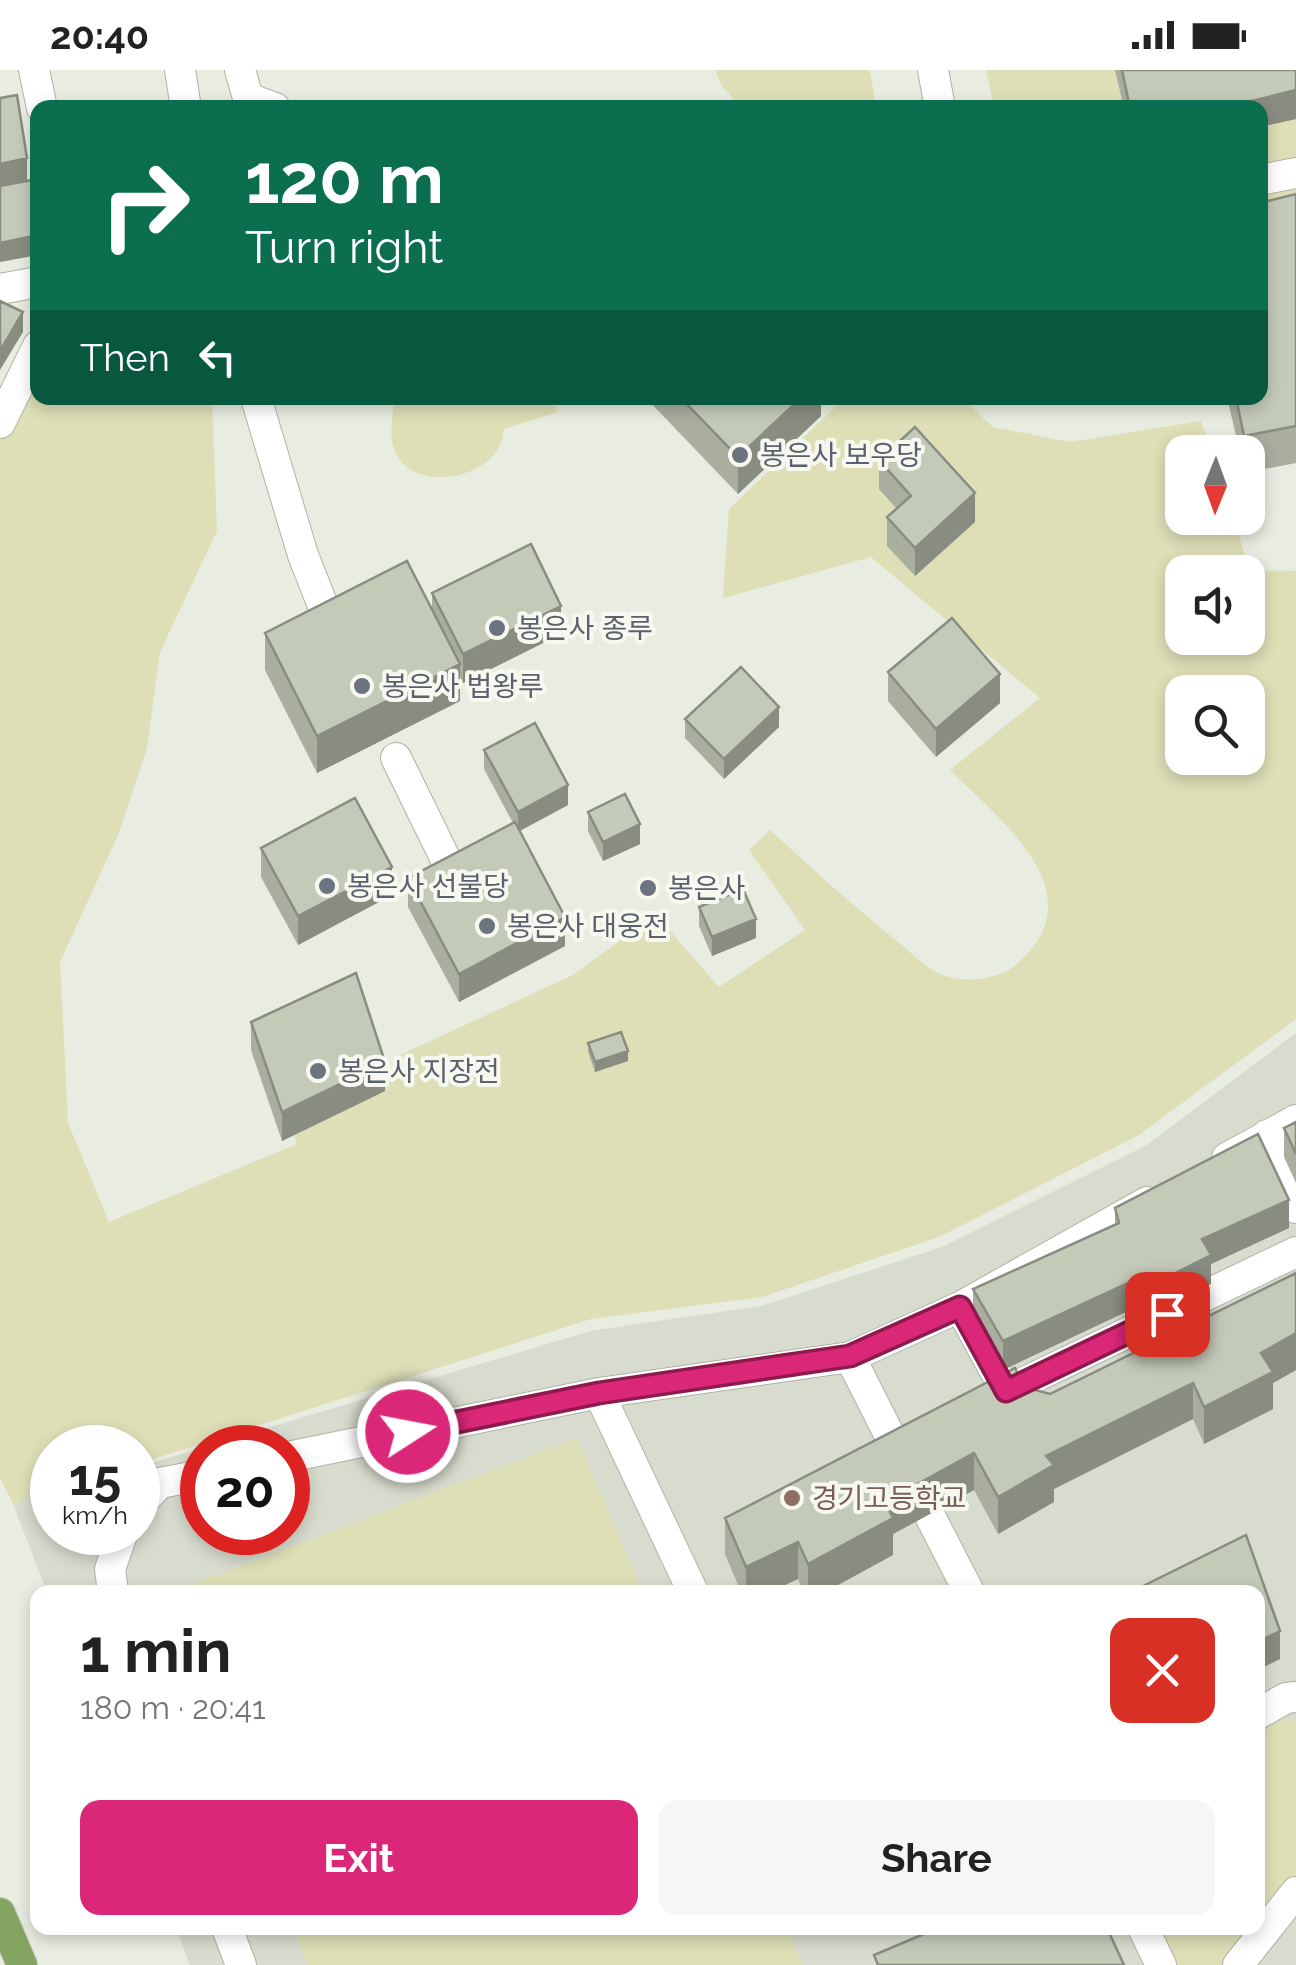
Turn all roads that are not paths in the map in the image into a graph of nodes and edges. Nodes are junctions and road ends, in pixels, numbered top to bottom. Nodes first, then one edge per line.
1 (34, 70) edge
2 (180, 70) edge
3 (240, 70) edge
4 (933, 70) edge
5 (40, 100) edge
6 (185, 100) edge
7 (253, 100) edge
8 (939, 100) edge
9 (1296, 173) edge
10 (1268, 178) edge
11 (30, 283) edge
12 (0, 289) edge
13 (30, 362) edge
14 (258, 405) edge
15 (0, 423) edge
16 (327, 616) edge
17 (396, 758) dead end
18 (450, 868) edge
19 (1296, 1120) edge
20 (1267, 1135) junction
21 (1199, 1173) edge
22 (1165, 1192) edge
23 (1296, 1208) edge
24 (1296, 1252) edge
25 (960, 1307) junction
26 (850, 1356) junction
27 (599, 1393) junction
28 (896, 1448) edge
29 (310, 1452) edge
30 (931, 1518) dead end
31 (116, 1555) edge
32 (112, 1585) edge
33 (689, 1585) edge
34 (965, 1585) edge
35 (1296, 1697) edge
36 (1265, 1710) edge
37 (1296, 1892) edge
38 (0, 1912) edge
39 (1265, 1931) edge
40 (229, 1935) edge
41 (1146, 1935) edge
42 (1262, 1935) edge
43 (22, 1965) edge
44 (240, 1965) edge
45 (1161, 1965) edge
46 (1238, 1965) edge

1 - 5 street
2 - 6 street
3 - 7 street
4 - 8 street
9 - 10 street
11 - 12 street
13 - 15 street
14 - 16 street
17 - 18 street
19 - 20 street
20 - 21 street
20 - 23 street
22 - 25 street
24 - 25 street
25 - 26 street
26 - 27 street
26 - 28 street
27 - 29 street
27 - 33 street
30 - 34 street
31 - 32 street
35 - 36 street
37 - 39 street
38 - 43 main road
40 - 44 street
41 - 45 street
42 - 46 street

